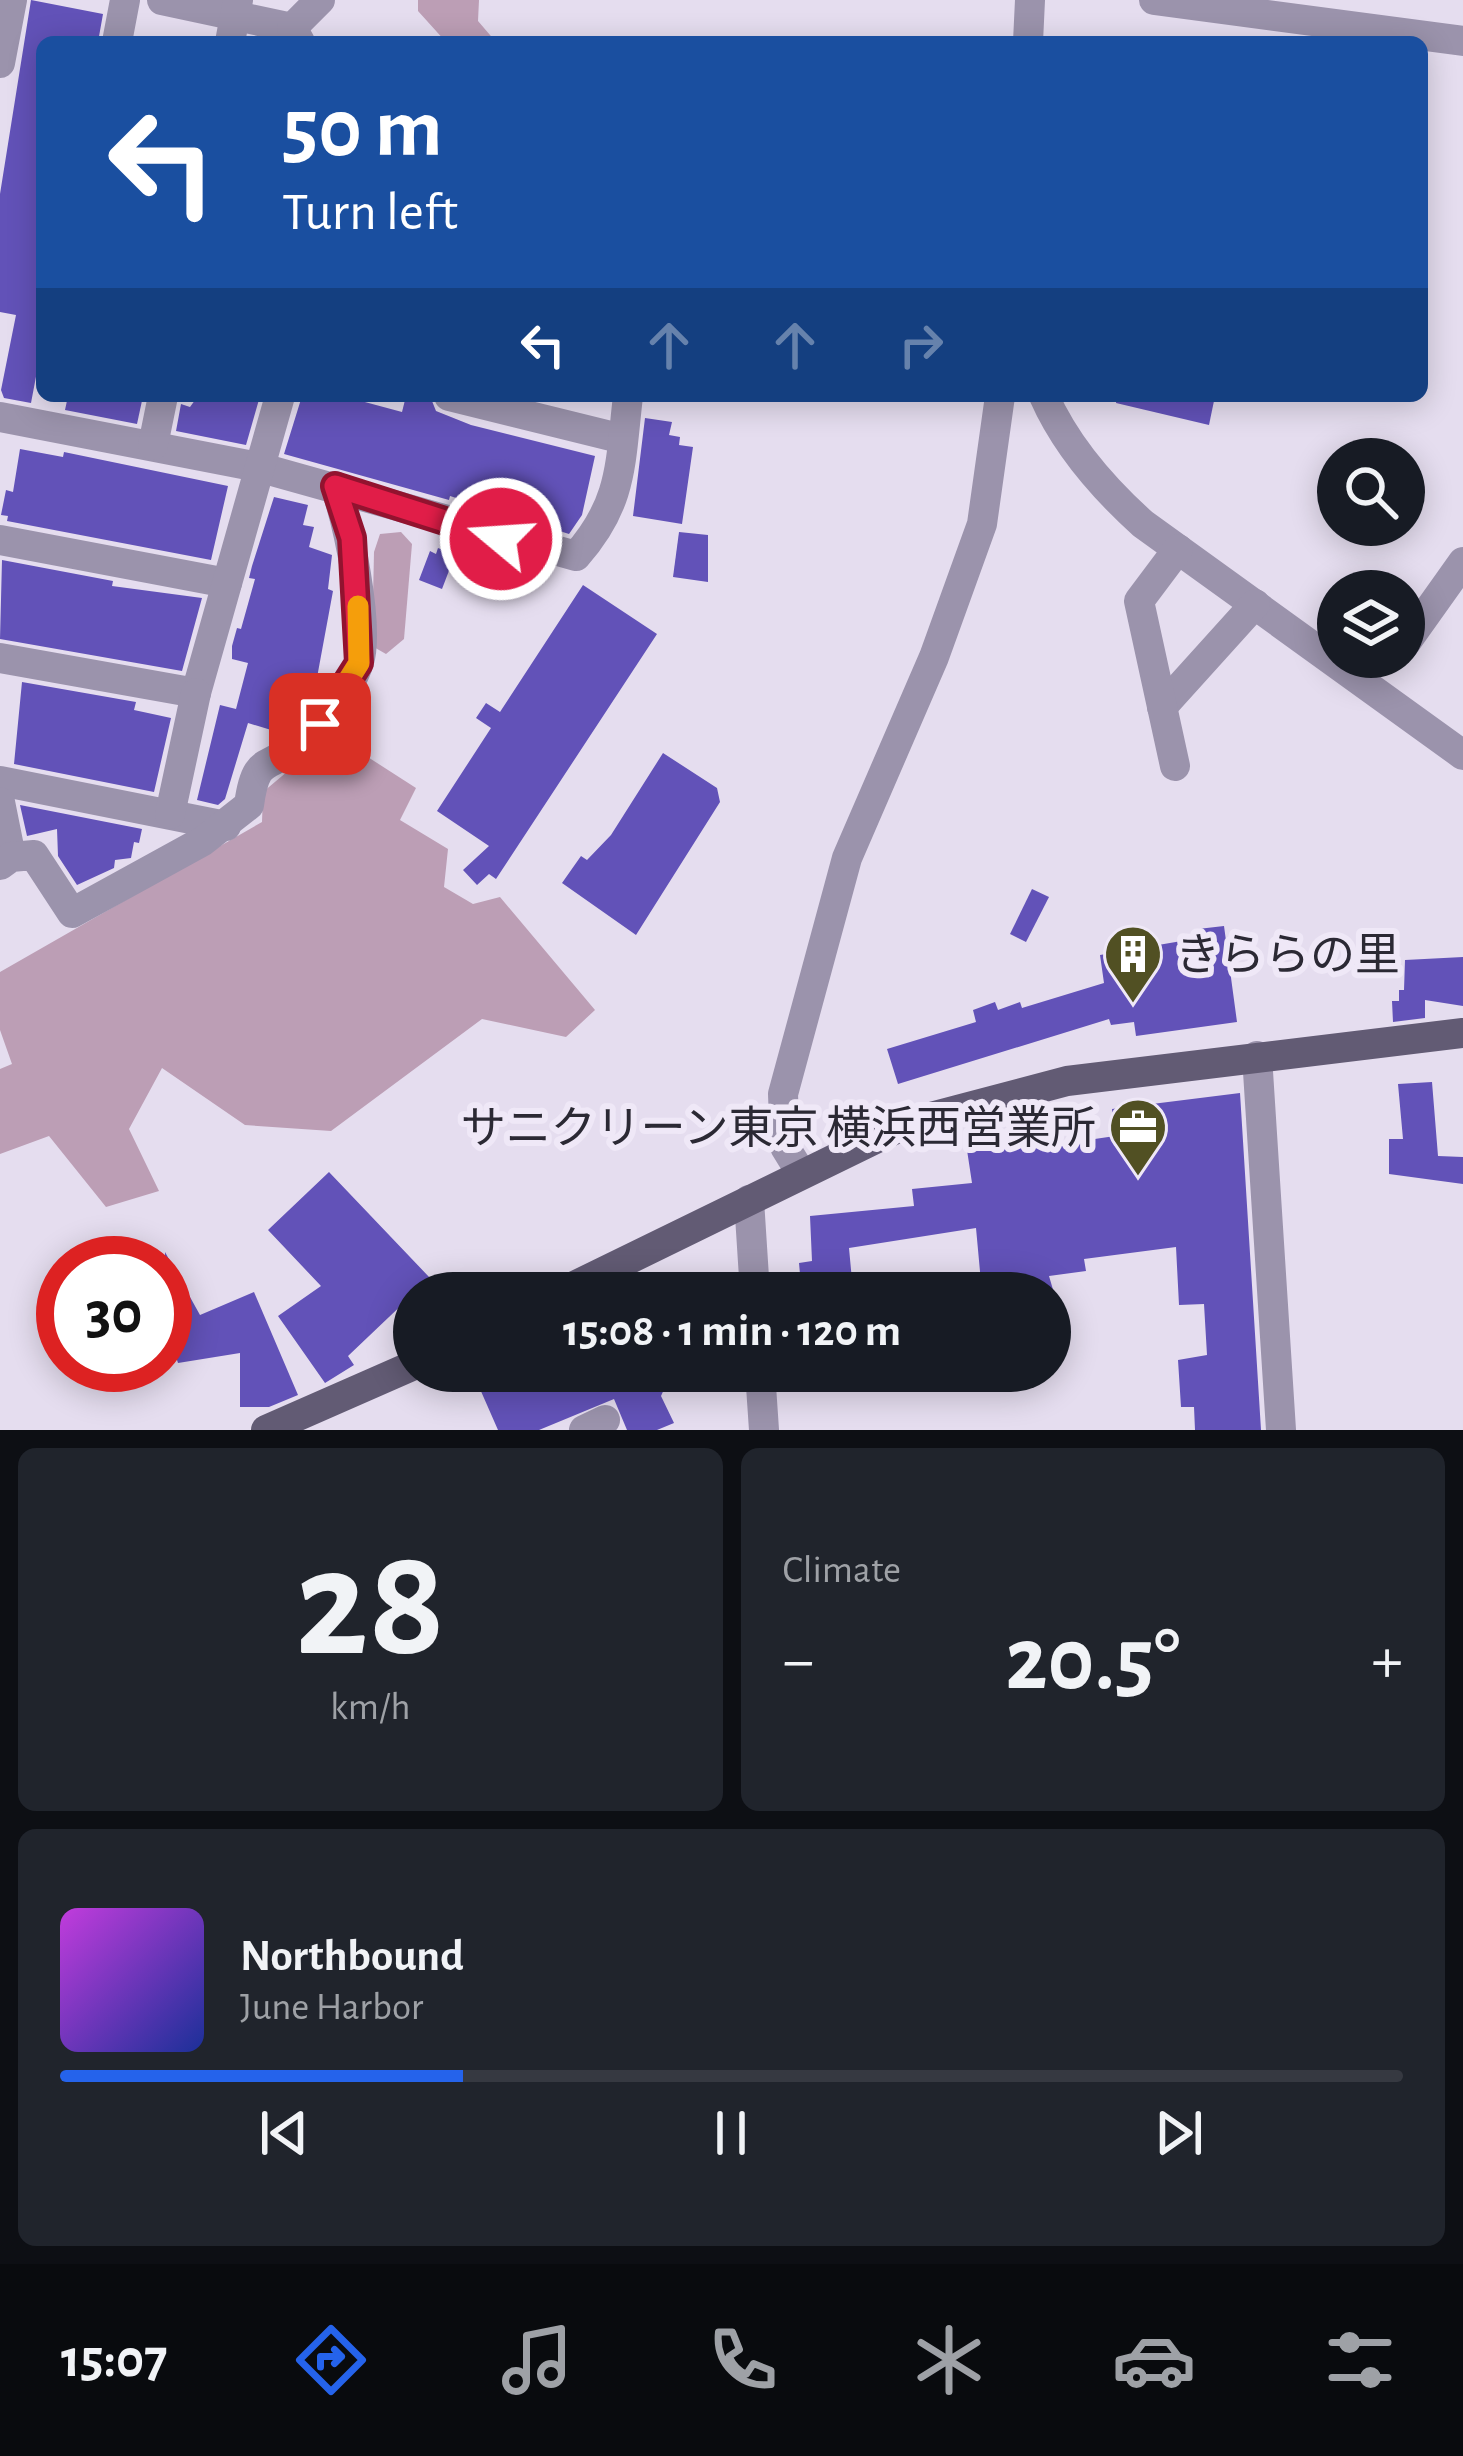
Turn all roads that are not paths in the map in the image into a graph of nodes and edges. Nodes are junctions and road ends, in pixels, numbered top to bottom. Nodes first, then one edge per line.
1 (12, 0) edge
2 (125, 0) edge
3 (162, 0) edge
4 (320, 0) edge
5 (1030, 0) edge
6 (1154, 0) edge
7 (235, 19) edge
8 (296, 35) edge
9 (118, 36) edge
10 (1028, 36) edge
11 (1425, 36) edge
12 (1428, 36) edge
13 (1463, 41) edge
14 (0, 63) edge
15 (162, 402) edge
16 (278, 402) edge
17 (473, 402) edge
18 (627, 402) edge
19 (999, 402) edge
20 (1048, 402) edge
21 (45, 411) edge
22 (0, 417) edge
23 (623, 439) junction
24 (153, 446) junction
25 (258, 467) junction
26 (335, 486) junction
27 (0, 540) edge
28 (1178, 549) junction
29 (1463, 562) edge
30 (227, 583) junction
31 (1255, 604) junction
32 (1425, 615) edge
33 (0, 658) edge
34 (1380, 678) edge
35 (1373, 688) junction
36 (196, 693) junction
37 (1162, 707) junction
38 (1463, 755) edge
39 (1175, 766) dead end
40 (0, 781) edge
41 (0, 802) edge
42 (170, 814) junction
43 (226, 826) junction
44 (6, 861) edge
45 (1463, 1033) edge
46 (1257, 1056) junction
47 (801, 1173) junction
48 (749, 1200) junction
49 (603, 1272) edge
50 (754, 1272) edge
51 (393, 1374) edge
52 (761, 1392) edge
53 (266, 1430) edge
54 (764, 1430) edge
55 (1281, 1430) edge

1 - 14 street
2 - 9 street
3 - 7 street
4 - 8 street
5 - 10 street
6 - 11 street
7 - 8 street
12 - 13 street
15 - 24 street
16 - 25 street
17 - 23 street
18 - 23 street
19 - 47 street
20 - 28 street
21 - 22 street
21 - 24 street
23 - 26 street
24 - 25 street
25 - 26 street
25 - 30 street
26 - 43 street
27 - 30 street
28 - 31 street
28 - 37 street
29 - 32 street
30 - 36 street
31 - 35 street
31 - 37 street
33 - 36 street
34 - 35 street
35 - 38 street
36 - 42 street
37 - 39 street
40 - 42 street
41 - 44 street
42 - 43 street
43 - 44 street
45 - 46 main road
46 - 47 main road
46 - 55 street
47 - 48 main road
48 - 49 main road
48 - 50 street
51 - 53 main road
52 - 54 street

